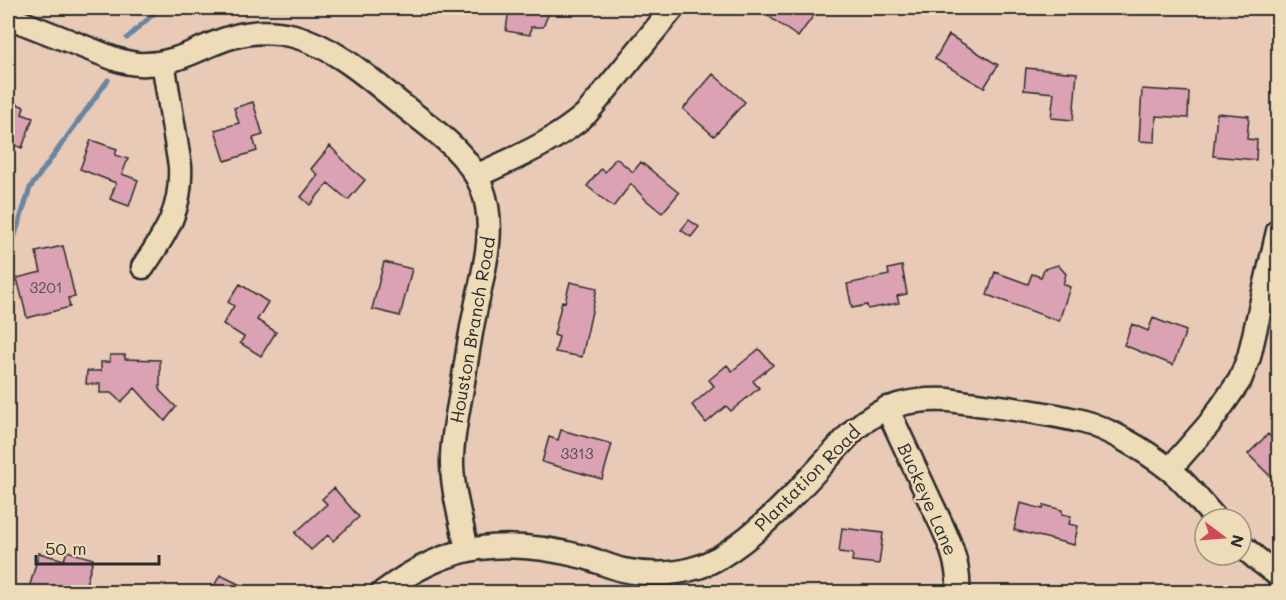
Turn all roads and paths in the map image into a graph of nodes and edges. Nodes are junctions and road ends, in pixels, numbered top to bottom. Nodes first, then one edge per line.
1 (673, 8) edge
2 (8, 17) edge
3 (163, 62) junction
4 (476, 176) junction
5 (1278, 231) edge
6 (143, 267) dead end
7 (887, 408) junction
8 (1170, 470) junction
9 (1206, 507) edge
10 (467, 550) junction
11 (1253, 556) edge
12 (1278, 574) edge
13 (383, 592) edge
14 (958, 592) edge

1 - 4 street
2 - 3 street, Houston Branch Road
3 - 4 street, Houston Branch Road
3 - 6 street
4 - 10 street, Houston Branch Road
5 - 8 street
7 - 8 street, Plantation Road
7 - 10 street, Plantation Road
7 - 14 street, Buckeye Lane
8 - 9 street, Plantation Road
10 - 13 street, Plantation Road
11 - 12 street

